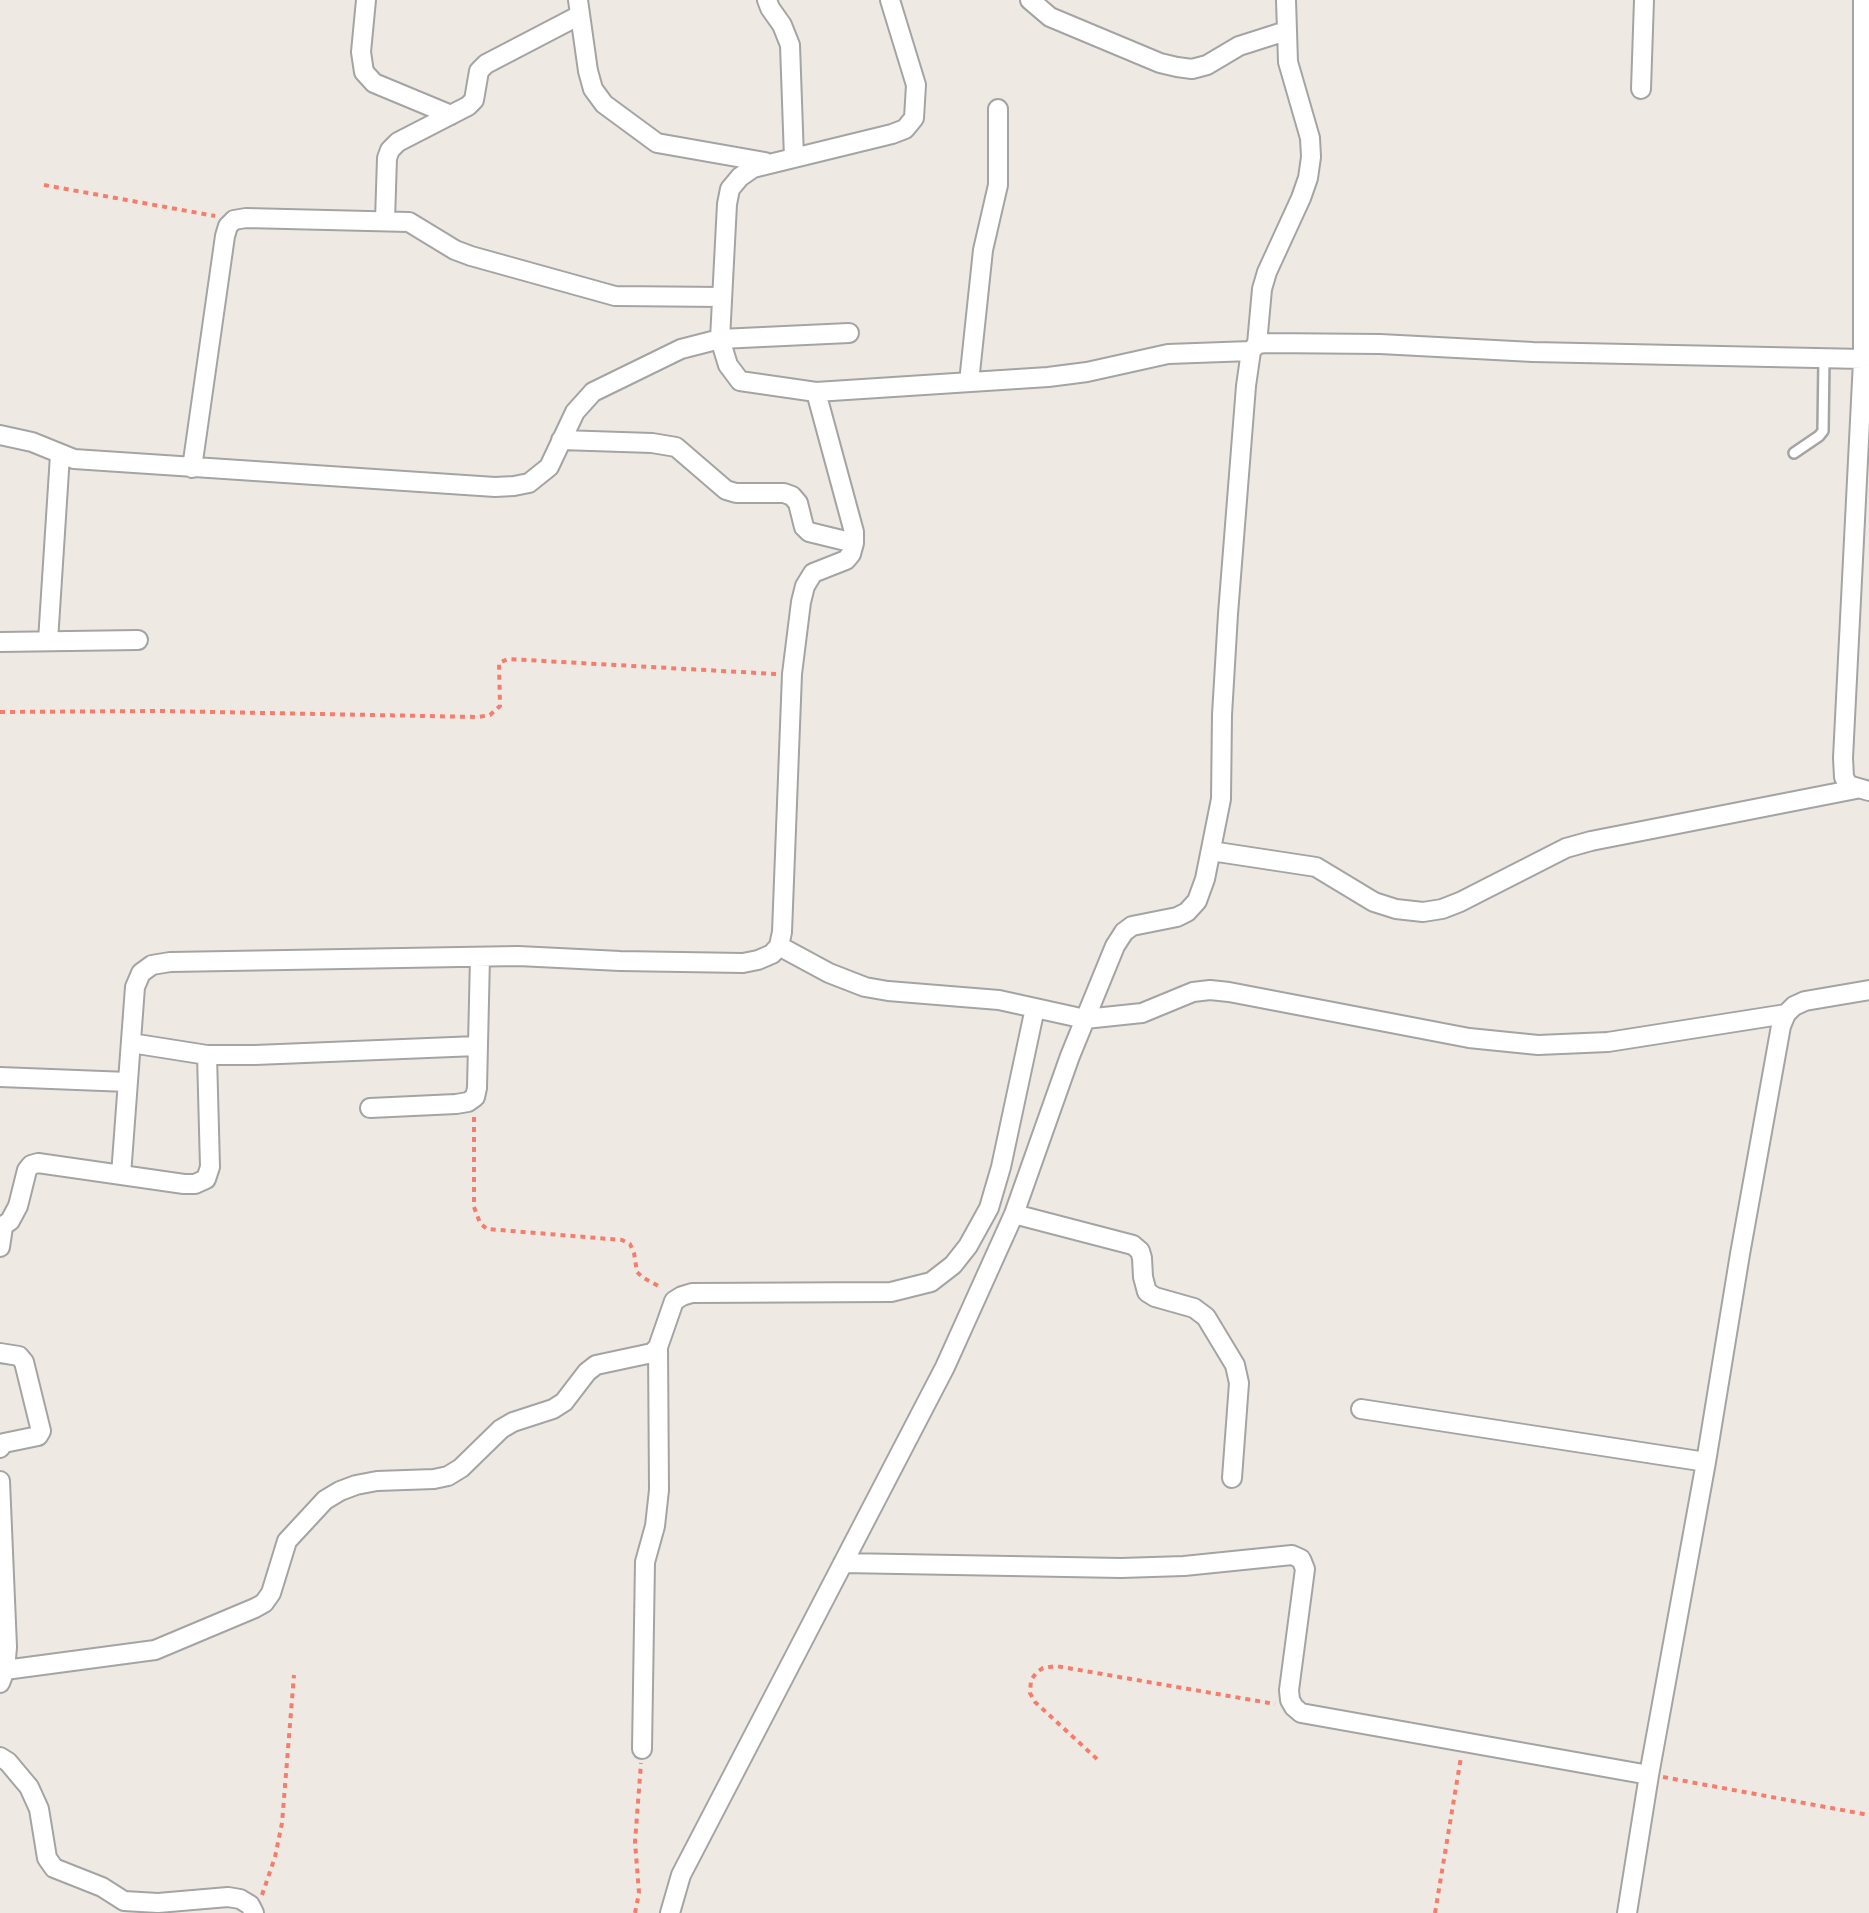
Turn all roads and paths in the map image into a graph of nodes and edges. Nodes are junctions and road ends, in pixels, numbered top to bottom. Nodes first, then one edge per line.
1 (366, 0) edge
2 (767, 0) edge
3 (890, 0) edge
4 (1030, 0) edge
5 (1286, 0) edge
6 (1644, 0) edge
7 (1863, 0) edge
8 (579, 8) edge
9 (1286, 32) junction
10 (1641, 89) dead end
11 (998, 109) dead end
12 (451, 115) junction
13 (794, 158) junction
14 (771, 163) junction
15 (44, 185) dead end
16 (234, 220) junction
17 (385, 220) junction
18 (722, 297) junction
19 (850, 333) dead end
20 (720, 339) junction
21 (1254, 348) junction
22 (1849, 359) edge
23 (969, 382) junction
24 (816, 392) junction
25 (0, 435) edge
26 (562, 440) junction
27 (1794, 452) dead end
28 (60, 455) junction
29 (192, 468) junction
30 (854, 543) junction
31 (138, 640) dead end
32 (48, 641) junction
33 (0, 642) edge
34 (792, 674) junction
35 (0, 712) edge
36 (1862, 790) edge
37 (1211, 851) junction
38 (779, 946) junction
39 (480, 957) junction
40 (1869, 990) edge
41 (1036, 1008) junction
42 (1786, 1014) junction
43 (1074, 1017) junction
44 (131, 1043) junction
45 (477, 1046) junction
46 (207, 1055) junction
47 (0, 1078) edge
48 (128, 1082) junction
49 (474, 1097) junction
50 (370, 1108) dead end
51 (121, 1175) junction
52 (1014, 1214) junction
53 (1, 1227) edge
54 (0, 1247) edge
55 (682, 1296) junction
56 (658, 1348) junction
57 (0, 1353) edge
58 (1361, 1409) dead end
59 (0, 1448) edge
60 (1706, 1462) junction
61 (1232, 1478) dead end
62 (0, 1481) edge
63 (844, 1563) junction
64 (294, 1676) dead end
65 (2, 1677) edge
66 (1294, 1707) junction
67 (1463, 1742) junction
68 (642, 1749) joint
69 (0, 1756) edge
70 (1097, 1758) dead end
71 (1649, 1774) junction
72 (1869, 1814) edge
73 (257, 1907) edge
74 (635, 1913) edge
75 (670, 1913) edge
76 (1435, 1913) edge
77 (1626, 1913) edge

1 - 12 street
2 - 13 street
3 - 13 street
4 - 9 street
5 - 9 street
6 - 10 street
7 - 22 street
8 - 12 street
8 - 14 street
9 - 21 street
11 - 23 street
12 - 17 street
13 - 14 street
14 - 18 street
15 - 16 path
16 - 17 street
16 - 29 street
17 - 18 street
18 - 20 street
19 - 20 street
20 - 24 street
20 - 26 street
21 - 22 street
21 - 23 street
21 - 37 street
22 - 27 lane
22 - 36 street
23 - 24 street
24 - 30 street
25 - 28 street
26 - 29 street
26 - 30 street
28 - 29 street
28 - 32 street
30 - 34 street
31 - 32 street
32 - 33 street
34 - 35 path
34 - 38 street
36 - 37 street
37 - 43 street
38 - 39 street
38 - 41 street
39 - 44 street
39 - 45 street
40 - 42 street
41 - 43 street
41 - 55 street
42 - 43 street
42 - 60 street
43 - 52 street
44 - 46 street
44 - 48 street
45 - 46 street
45 - 49 street
46 - 51 street
47 - 48 street
48 - 51 street
49 - 50 street
49 - 55 path
51 - 53 street
52 - 61 street
52 - 63 street
53 - 54 street
55 - 56 street
56 - 65 street
56 - 68 street
57 - 59 street
58 - 60 street
60 - 71 street
62 - 65 street
63 - 66 street
63 - 75 street
64 - 73 path
66 - 67 street
66 - 70 path
67 - 71 street
67 - 76 path
68 - 74 path
69 - 73 street
71 - 72 path
71 - 77 street

